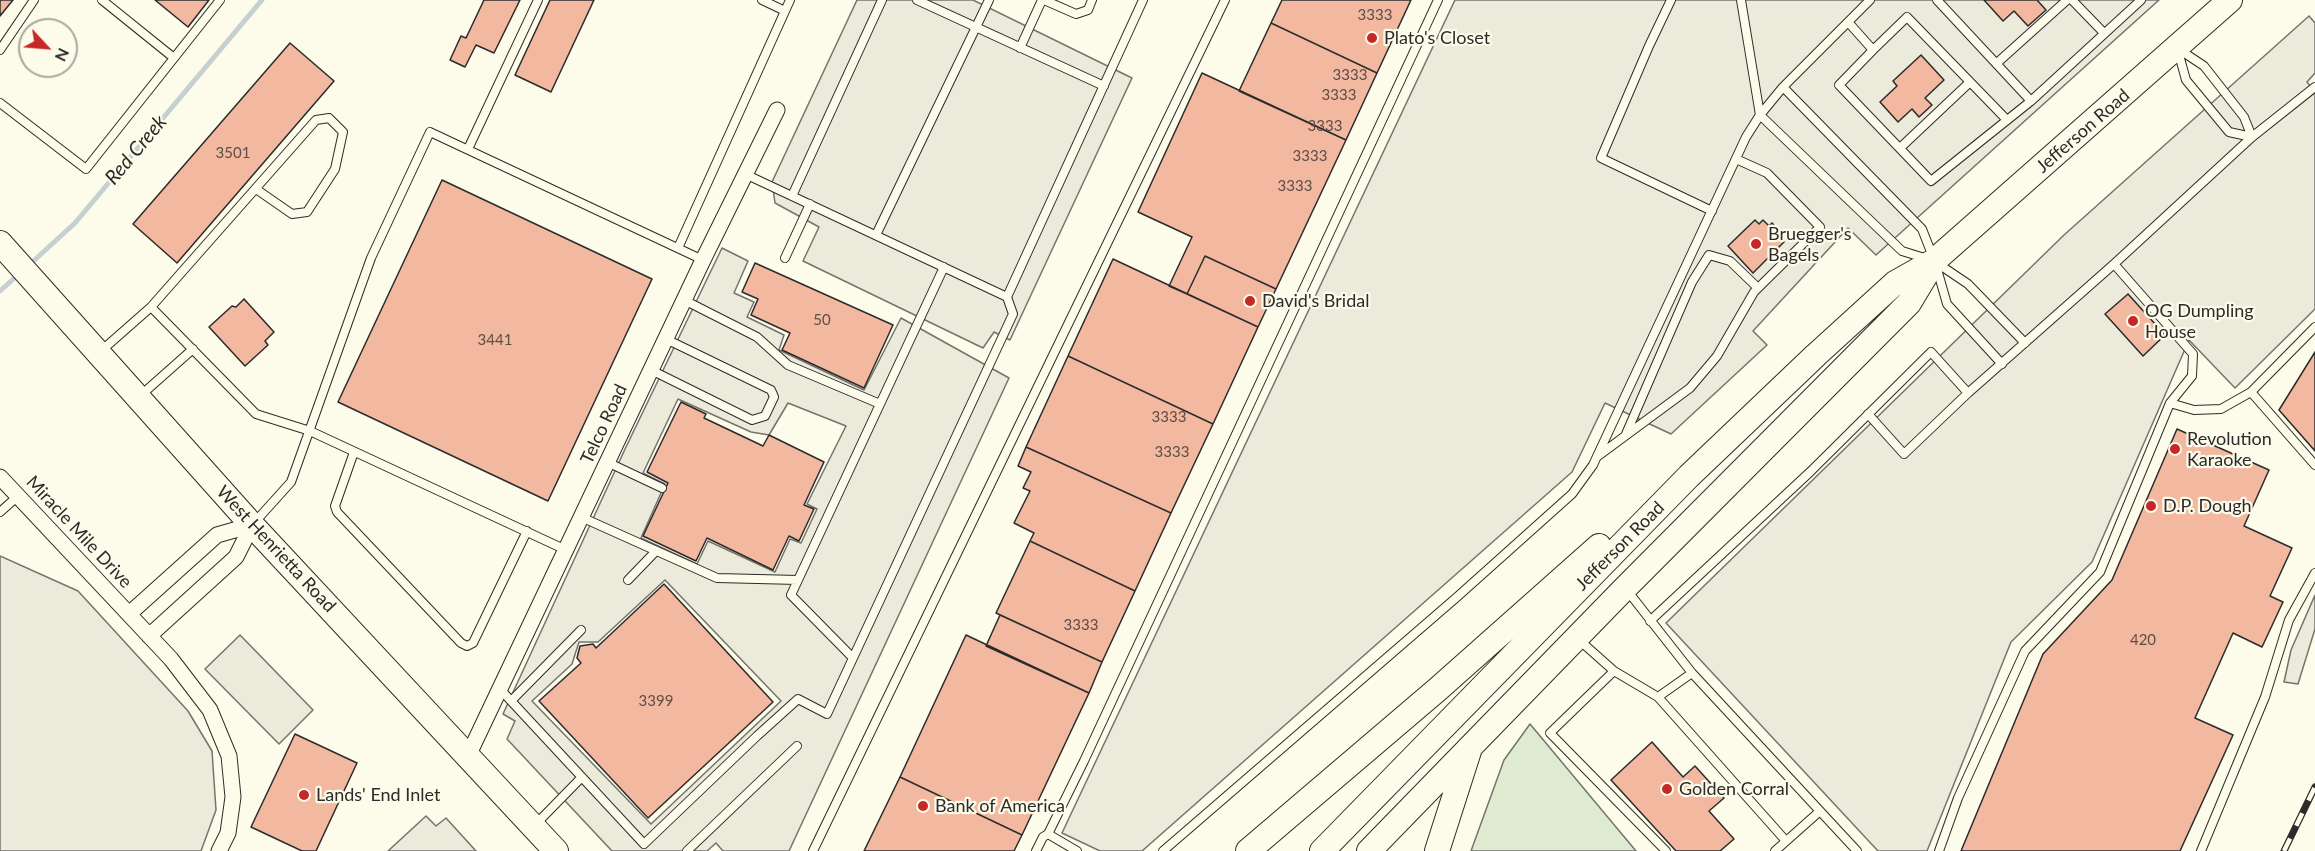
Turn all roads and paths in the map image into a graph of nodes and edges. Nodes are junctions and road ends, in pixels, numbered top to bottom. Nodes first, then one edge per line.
1 (34, 0) edge
2 (102, 0) edge
3 (220, 0) edge
4 (538, 0) edge
5 (762, 0) edge
6 (790, 0) edge
7 (882, 0) edge
8 (917, 0) edge
9 (989, 0) edge
10 (1043, 0) edge
11 (1092, 0) edge
12 (1143, 0) edge
13 (1225, 0) edge
14 (1437, 0) edge
15 (1671, 0) edge
16 (1741, 0) edge
17 (1870, 0) edge
18 (1937, 0) edge
19 (2069, 0) edge
20 (2141, 0) edge
21 (2230, 0) edge
22 (785, 11) junction
23 (1848, 22) junction
24 (976, 27) junction
25 (2104, 33) junction
26 (1020, 48) junction
27 (2177, 48) junction
28 (0, 50) edge
29 (1873, 50) junction
30 (174, 58) junction
31 (1997, 63) junction
32 (1970, 82) junction
33 (1104, 86) junction
34 (1783, 87) junction
35 (2315, 87) edge
36 (2031, 101) junction
37 (0, 103) edge
38 (777, 110) dead end
39 (1760, 115) junction
40 (2007, 120) junction
41 (2252, 137) junction
42 (1900, 148) junction
43 (468, 149) junction
44 (1736, 159) junction
45 (745, 174) junction
46 (256, 189) junction
47 (792, 196) junction
48 (810, 204) junction
49 (1712, 211) junction
50 (876, 235) junction
51 (4, 248) edge
52 (678, 248) junction
53 (785, 258) dead end
54 (703, 260) junction
55 (1934, 261) junction
56 (2114, 264) junction
57 (944, 267) junction
58 (1758, 288) junction
59 (1007, 297) junction
60 (684, 300) junction
61 (151, 307) junction
62 (2315, 327) edge
63 (666, 339) junction
64 (2025, 343) junction
65 (193, 349) junction
66 (99, 353) junction
67 (2002, 364) junction
68 (651, 370) junction
69 (2251, 392) junction
70 (1968, 393) junction
71 (138, 397) junction
72 (2170, 403) junction
73 (880, 404) junction
74 (1868, 414) junction
75 (310, 431) junction
76 (1626, 435) junction
77 (354, 452) junction
78 (1596, 457) junction
79 (607, 462) junction
80 (2315, 465) edge
81 (1689, 476) junction
82 (0, 477) edge
83 (662, 488) dead end
84 (18, 496) junction
85 (0, 513) edge
86 (581, 517) junction
87 (252, 525) junction
88 (527, 531) junction
89 (566, 550) junction
90 (656, 551) junction
91 (2315, 573) edge
92 (628, 580) dead end
93 (798, 580) junction
94 (1625, 588) junction
95 (129, 614) junction
96 (1650, 621) junction
97 (581, 630) dead end
98 (149, 636) junction
99 (1576, 638) junction
100 (853, 658) junction
101 (1614, 671) junction
102 (1692, 673) junction
103 (500, 689) junction
104 (1658, 697) junction
105 (512, 701) junction
106 (796, 746) dead end
107 (1470, 747) junction
108 (468, 756) junction
109 (582, 777) junction
110 (1820, 811) junction
111 (534, 826) junction
112 (1046, 836) junction
113 (1786, 841) junction
114 (646, 847) edge
115 (219, 851) edge
116 (556, 851) edge
117 (687, 851) edge
118 (813, 851) edge
119 (1036, 851) edge
120 (1077, 851) edge
121 (1163, 851) edge
122 (1248, 851) edge
123 (1322, 851) edge
124 (1369, 851) edge
125 (1437, 851) edge
126 (1666, 851) edge
127 (1775, 851) edge
128 (1857, 851) edge
129 (1939, 851) edge
130 (2201, 851) edge

1 - 28 lane
2 - 30 lane
3 - 30 lane
4 - 43 lane
5 - 22 lane
6 - 22 lane
7 - 47 lane
8 - 24 lane
9 - 24 lane
10 - 11 lane
10 - 26 lane
12 - 33 lane
13 - 118 lane
14 - 112 lane
15 - 49 lane
16 - 39 lane
17 - 23 lane
18 - 31 lane
19 - 25 lane
19 - 31 lane
20 - 25 lane
21 - 27 main road, Jefferson Road
22 - 52 lane
23 - 29 lane
23 - 34 lane
24 - 26 lane
24 - 50 lane
25 - 36 lane
26 - 33 lane
27 - 41 lane
27 - 41 lane
27 - 55 main road, Jefferson Road
29 - 32 lane
29 - 42 lane
30 - 37 lane
31 - 36 lane
32 - 40 lane
32 - 42 lane
33 - 59 lane
34 - 39 lane
34 - 55 lane
35 - 41 lane
36 - 40 lane
38 - 45 street, Telco Road
39 - 44 lane
39 - 55 lane
40 - 42 lane
41 - 56 lane
43 - 52 lane
43 - 75 lane
44 - 49 lane
44 - 58 lane
45 - 47 lane
45 - 54 street, Telco Road
46 - 46 lane
46 - 61 lane
47 - 48 lane
48 - 50 lane
48 - 53 lane
49 - 78 lane
50 - 57 lane
51 - 66 main road, West Henrietta Road
52 - 54 lane
54 - 60 street, Telco Road
55 - 64 lane
55 - 67 lane
55 - 81 main road, Jefferson Road
55 - 94 main road, Jefferson Road
56 - 64 lane
56 - 72 lane
57 - 59 lane
57 - 73 lane
58 - 76 lane
58 - 76 lane
59 - 100 lane
60 - 63 street, Telco Road
60 - 73 lane
61 - 65 lane
61 - 66 lane
62 - 69 lane
63 - 68 street, Telco Road
63 - 68 lane
64 - 67 lane
65 - 71 lane
65 - 75 lane
66 - 71 main road, West Henrietta Road
67 - 70 lane
68 - 79 street, Telco Road
69 - 72 lane
69 - 80 lane
70 - 74 lane
70 - 74 lane
71 - 87 main road, West Henrietta Road
72 - 129 lane
73 - 93 lane
74 - 96 lane
75 - 77 lane
75 - 87 lane
76 - 78 lane
77 - 88 lane
77 - 88 lane
78 - 121 lane
79 - 83 lane
79 - 86 street, Telco Road
81 - 122 main road
81 - 123 main road, Jefferson Road
82 - 84 street, Miracle Mile Drive
84 - 85 lane
84 - 95 street, Miracle Mile Drive
86 - 89 street, Telco Road
86 - 90 lane
87 - 95 street, Miracle Mile Drive
87 - 98 street
87 - 108 main road, West Henrietta Road
88 - 89 lane
89 - 103 street, Telco Road
90 - 92 lane
90 - 93 lane
91 - 130 lane
93 - 100 lane
94 - 96 lane
94 - 99 main road, Jefferson Road
95 - 98 street, Miracle Mile Drive
96 - 102 lane
97 - 105 lane
98 - 115 street, Miracle Mile Drive
99 - 101 lane
99 - 107 main road, Jefferson Road
100 - 114 lane
101 - 104 lane
101 - 126 lane
102 - 104 lane
102 - 110 lane
103 - 105 lane
103 - 108 street, Telco Road
104 - 113 lane
105 - 109 lane
106 - 117 lane
107 - 124 main road, Jefferson Road
107 - 125 main road
108 - 111 main road, West Henrietta Road
109 - 111 lane
109 - 114 lane
110 - 113 lane
110 - 128 lane
111 - 116 main road, West Henrietta Road
112 - 119 lane
112 - 120 lane
113 - 127 lane

